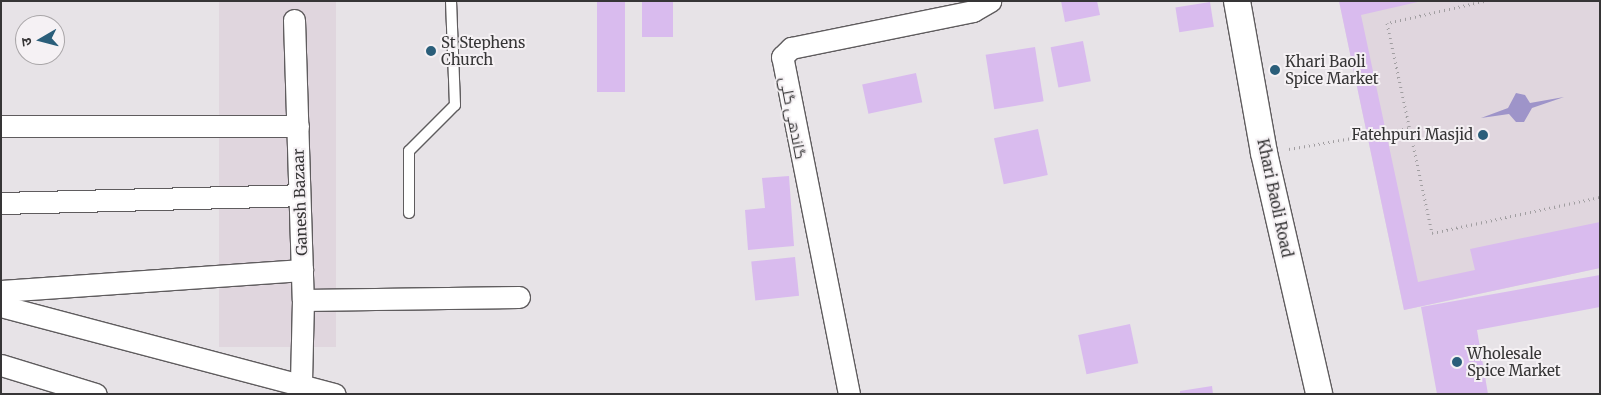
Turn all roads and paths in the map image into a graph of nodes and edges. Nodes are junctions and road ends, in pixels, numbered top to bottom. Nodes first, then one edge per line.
1 (451, 1) edge
2 (990, 1) edge
3 (1236, 1) edge
4 (1484, 1) edge
5 (294, 20) dead end
6 (1, 126) edge
7 (298, 126) junction
8 (1409, 128) junction
9 (1264, 153) junction
10 (299, 195) junction
11 (1600, 197) edge
12 (1, 202) edge
13 (409, 213) dead end
14 (302, 270) junction
15 (1, 291) edge
16 (519, 297) dead end
17 (303, 300) junction
18 (1, 306) edge
19 (1, 365) edge
20 (301, 384) junction
21 (96, 394) edge
22 (335, 394) edge
23 (848, 394) edge
24 (1319, 394) edge

1 - 13 lane
2 - 23 street, گاندھی گلی
3 - 9 street, Khari Baoli Road
4 - 8 path
5 - 7 street, Ganesh Bazaar
6 - 7 street
7 - 10 street, Ganesh Bazaar
8 - 9 path
8 - 11 path
9 - 24 street, Khari Baoli Road
10 - 12 street
10 - 14 street, Ganesh Bazaar
14 - 15 street
14 - 17 street, Ganesh Bazaar
16 - 17 street
17 - 20 street, Ganesh Bazaar
18 - 20 street
19 - 21 street
20 - 22 street

